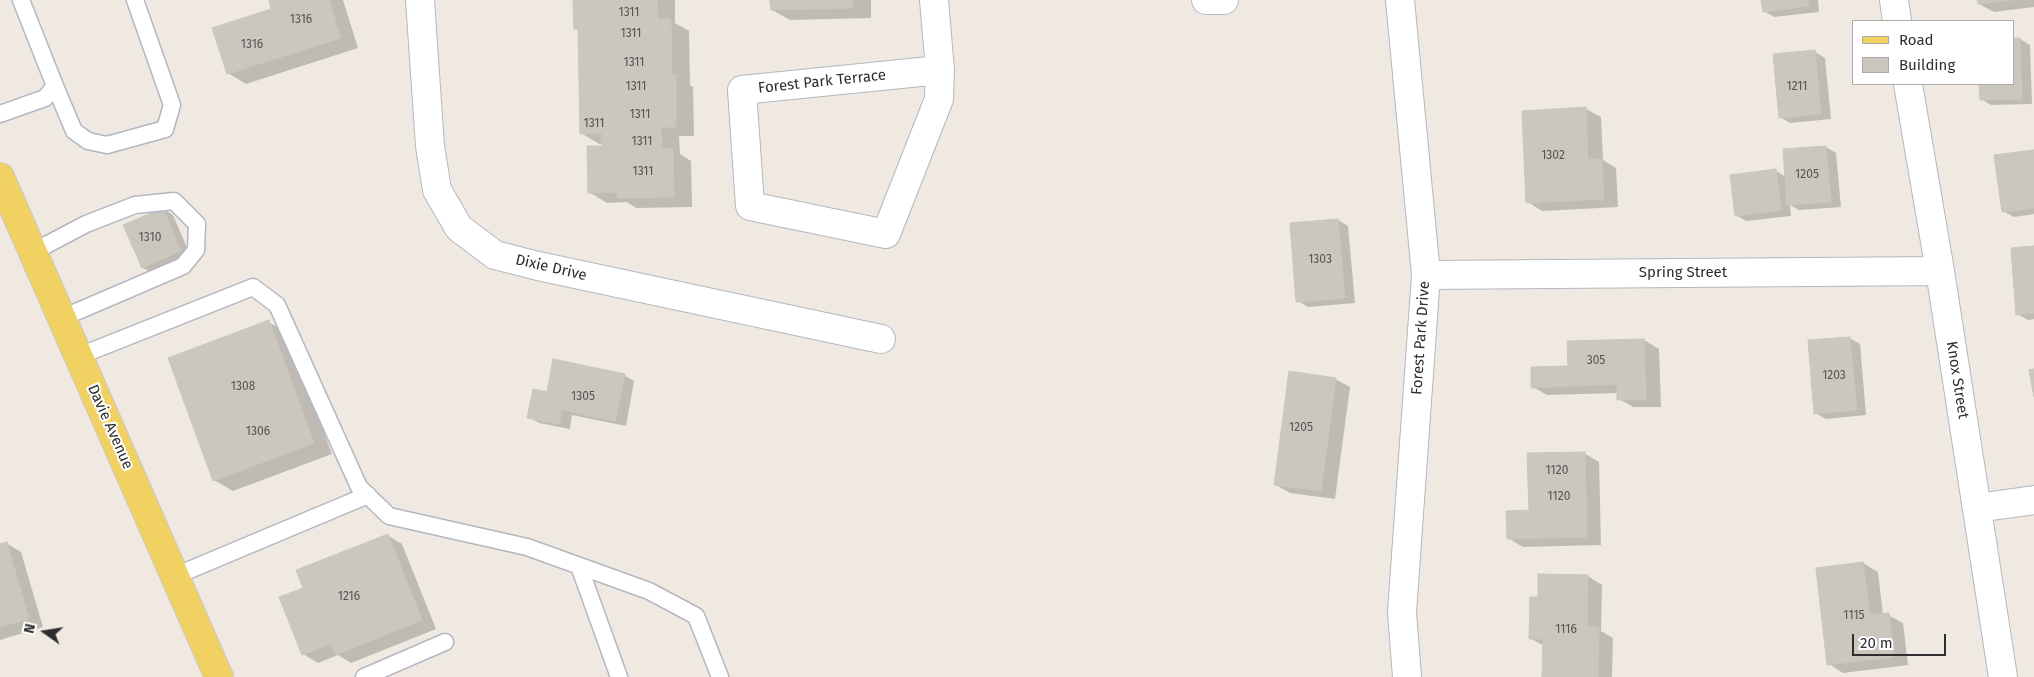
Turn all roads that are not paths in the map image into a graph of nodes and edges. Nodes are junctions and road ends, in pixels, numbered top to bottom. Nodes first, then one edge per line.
1 (21, 0) edge
2 (135, 0) edge
3 (420, 0) edge
4 (934, 0) edge
5 (1206, 0) edge
6 (1224, 0) edge
7 (1400, 0) edge
8 (1894, 0) edge
9 (1897, 20) edge
10 (940, 70) junction
11 (1908, 85) edge
12 (54, 86) junction
13 (0, 114) edge
14 (0, 177) edge
15 (33, 252) junction
16 (1940, 271) junction
17 (1426, 275) junction
18 (62, 318) junction
19 (881, 339) dead end
20 (79, 356) junction
21 (368, 495) junction
22 (2034, 500) edge
23 (1977, 508) junction
24 (579, 566) junction
25 (175, 576) junction
26 (445, 642) dead end
27 (220, 677) edge
28 (364, 677) edge
29 (619, 677) edge
30 (720, 677) edge
31 (1407, 677) edge
32 (2003, 677) edge

1 - 12 lane
2 - 12 lane
3 - 19 street, Dixie Drive
4 - 10 street, Forest Park Terrace
5 - 6 street
7 - 17 street, Forest Park Drive
8 - 9 street
10 - 10 street, Forest Park Terrace
11 - 16 street, Knox Street
12 - 13 lane
14 - 15 main road, Davie Avenue
15 - 18 main road, Davie Avenue
15 - 18 lane
16 - 17 street, Spring Street
16 - 23 street, Knox Street
17 - 31 street, Forest Park Drive
18 - 20 main road, Davie Avenue
20 - 21 lane
20 - 25 main road, Davie Avenue
21 - 24 lane
21 - 25 lane
22 - 23 street
23 - 32 street, Knox Street
24 - 29 lane
24 - 30 lane
25 - 27 main road, Davie Avenue
26 - 28 lane

